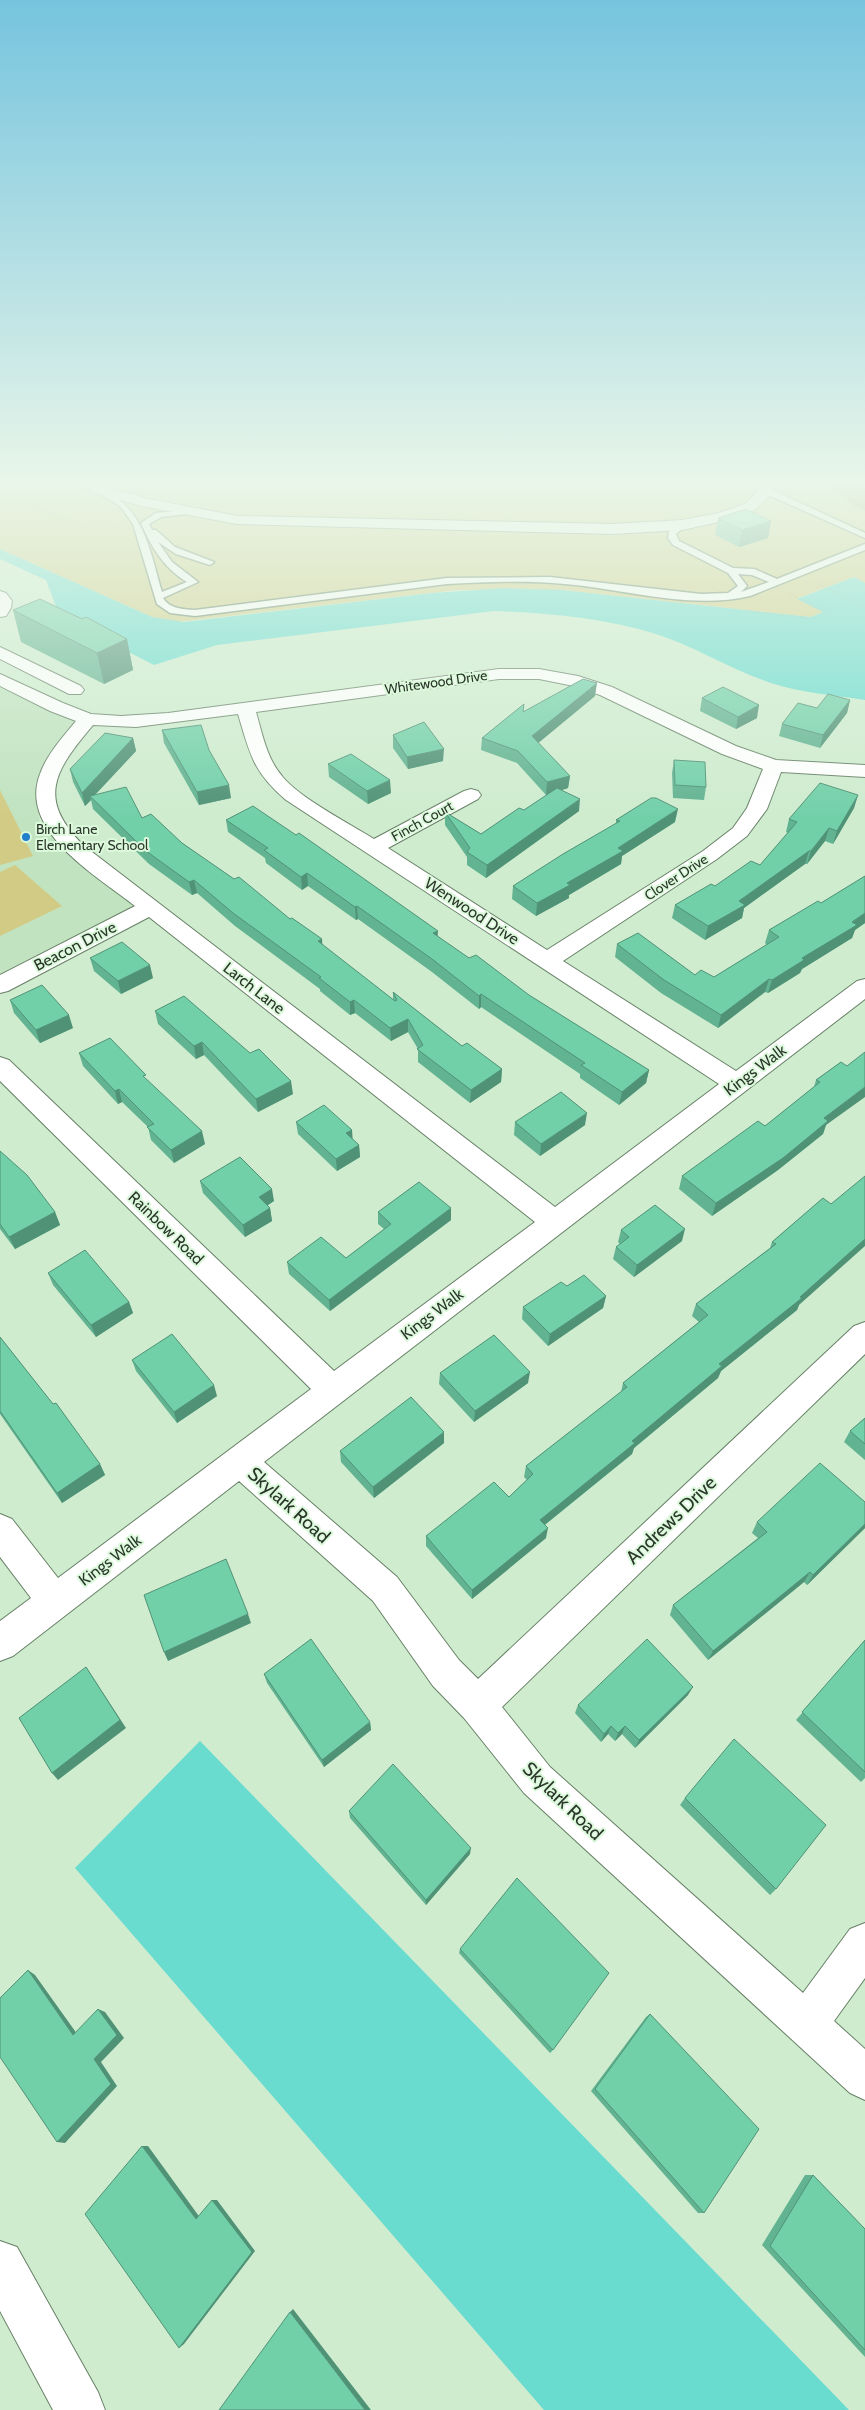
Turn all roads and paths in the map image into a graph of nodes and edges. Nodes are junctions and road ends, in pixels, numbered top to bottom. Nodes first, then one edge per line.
1 (157, 592) edge
2 (169, 592) edge
3 (357, 592) edge
4 (654, 592) edge
5 (737, 592) edge
6 (751, 592) edge
7 (788, 592) edge
8 (836, 592) edge
9 (0, 596) edge
10 (158, 597) junction
11 (726, 598) junction
12 (864, 606) dead end
13 (742, 610) dead end
14 (0, 612) edge
15 (827, 612) dead end
16 (809, 618) dead end
17 (0, 652) edge
18 (0, 679) edge
19 (75, 690) dead end
20 (245, 708) junction
21 (88, 718) junction
22 (774, 766) junction
23 (865, 771) edge
24 (471, 794) dead end
25 (374, 848) junction
26 (150, 907) junction
27 (548, 960) junction
28 (0, 985) edge
29 (865, 987) edge
30 (0, 1066) edge
31 (737, 1084) junction
32 (554, 1221) junction
33 (865, 1335) edge
34 (333, 1390) junction
35 (241, 1462) junction
36 (0, 1530) edge
37 (54, 1601) junction
38 (0, 1643) edge
39 (477, 1705) junction
40 (865, 1944) edge
41 (806, 2024) junction
42 (865, 2078) edge
43 (0, 2264) edge
44 (80, 2410) edge

1 - 10 lane
2 - 10 lane
3 - 10 lane
4 - 11 lane
5 - 11 lane
6 - 11 lane
7 - 15 path
8 - 12 path
9 - 14 street
13 - 16 path
17 - 19 street
18 - 21 street, Whitewood Drive
20 - 21 street, Whitewood Drive
20 - 22 street, Whitewood Drive
20 - 25 street, Wenwood Drive
21 - 26 street, Larch Lane
22 - 23 street, Whitewood Drive
22 - 27 street, Clover Drive
24 - 25 street, Finch Court
25 - 27 street, Wenwood Drive
26 - 28 street, Beacon Drive
26 - 32 street, Larch Lane
27 - 31 street, Wenwood Drive
29 - 31 street, Kings Walk
30 - 34 street, Rainbow Road
31 - 32 street, Kings Walk
32 - 34 street, Kings Walk
33 - 39 street, Andrews Drive
34 - 35 street, Kings Walk
35 - 37 street, Kings Walk
35 - 39 street, Skylark Road
36 - 37 street
37 - 38 street, Kings Walk
39 - 41 street, Skylark Road
40 - 41 street
41 - 42 street, Skylark Road
43 - 44 street

